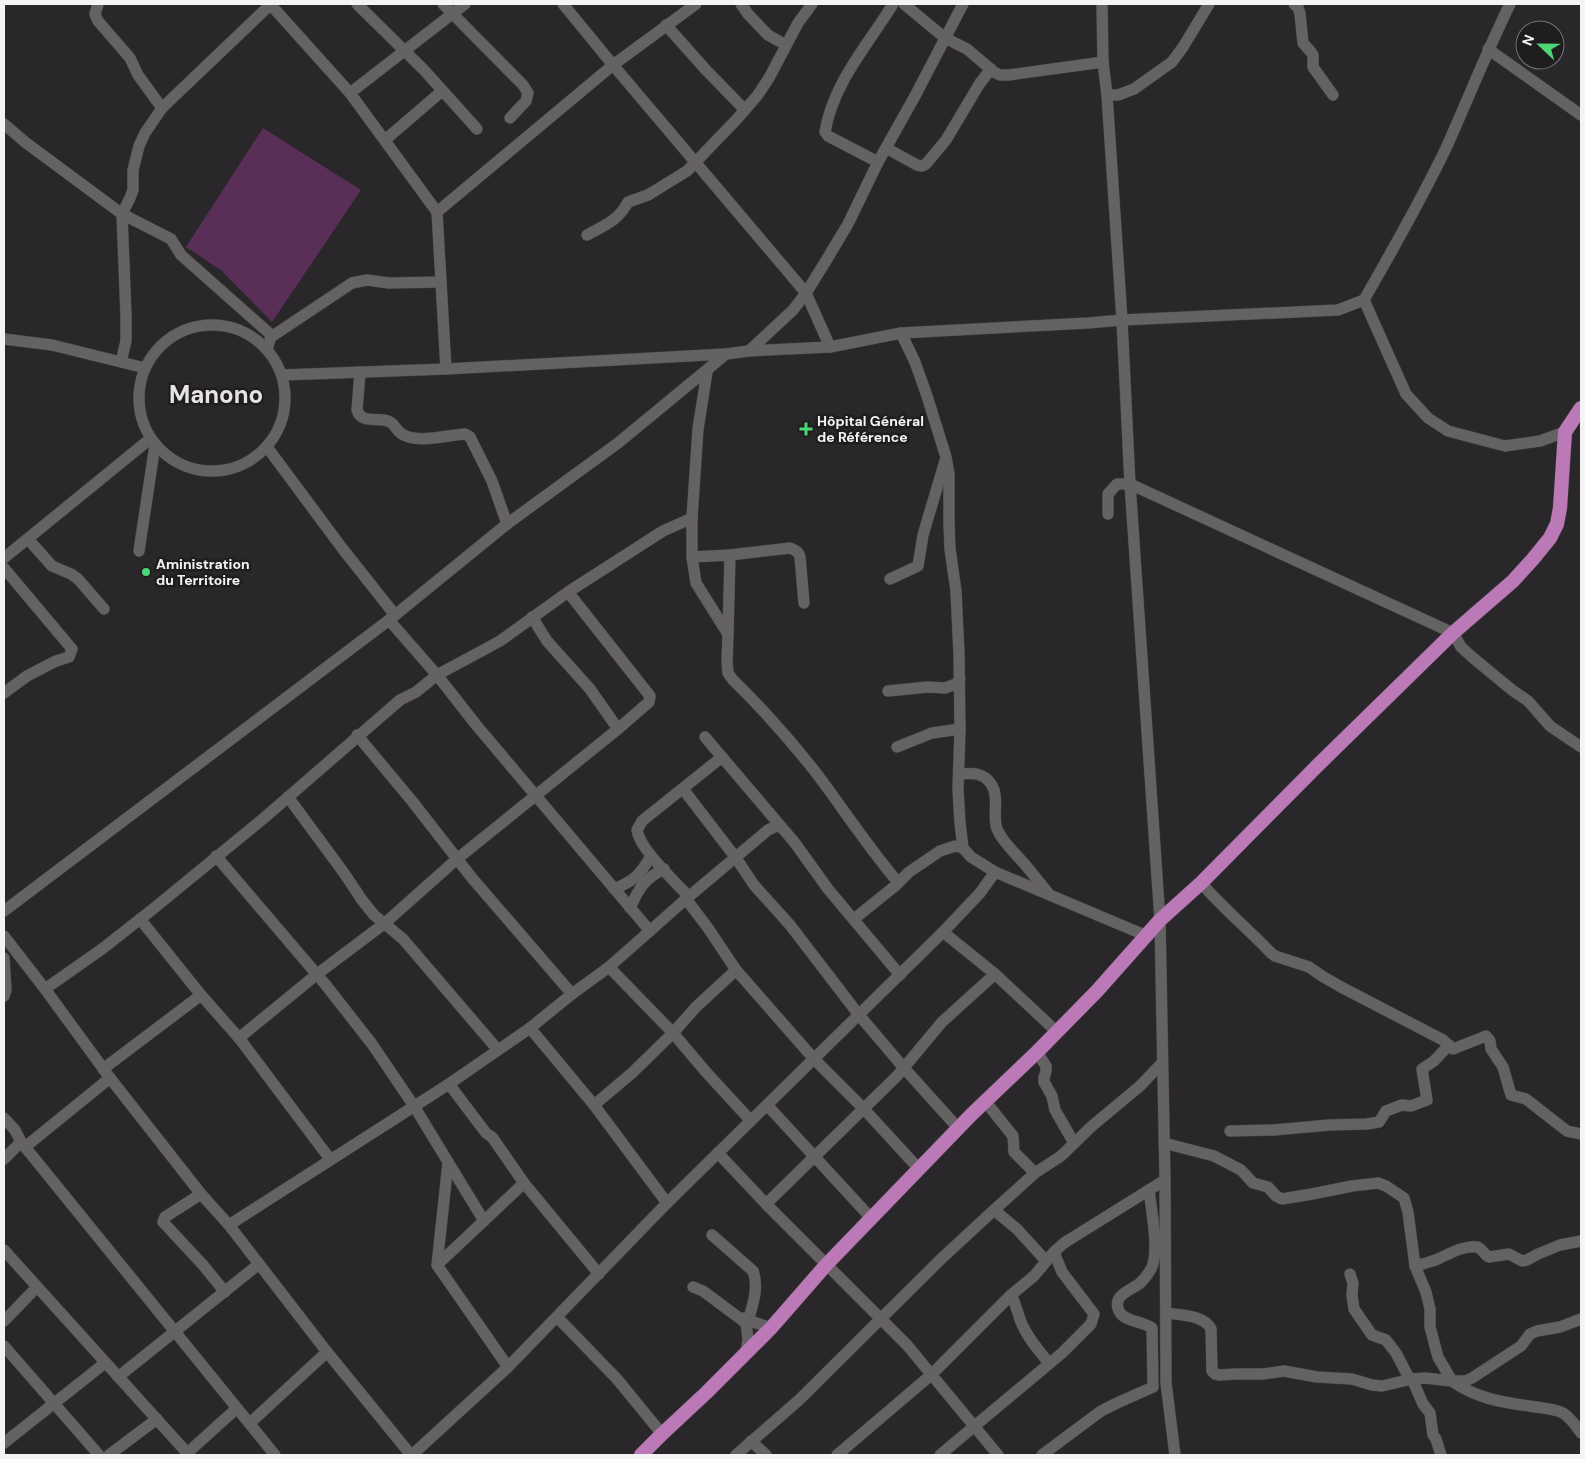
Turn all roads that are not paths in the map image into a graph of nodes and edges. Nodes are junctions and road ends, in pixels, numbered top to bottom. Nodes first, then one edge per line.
1 (98, 4) edge
2 (270, 4) edge
3 (357, 4) edge
4 (443, 4) edge
5 (465, 4) edge
6 (563, 4) edge
7 (696, 4) edge
8 (741, 4) edge
9 (812, 4) edge
10 (892, 4) edge
11 (904, 4) edge
12 (963, 4) edge
13 (1102, 4) edge
14 (1209, 4) edge
15 (1294, 4) edge
16 (1510, 4) edge
17 (453, 14) junction
18 (666, 25) junction
19 (945, 38) junction
20 (786, 45) junction
21 (1488, 49) junction
22 (405, 50) junction
23 (1103, 62) junction
24 (613, 65) junction
25 (991, 69) junction
26 (442, 91) junction
27 (350, 93) junction
28 (1107, 95) junction
29 (1333, 95) dead end
30 (162, 108) junction
31 (745, 110) junction
32 (1581, 115) edge
33 (510, 118) dead end
34 (4, 124) edge
35 (477, 129) dead end
36 (386, 140) junction
37 (886, 148) junction
38 (695, 161) junction
39 (878, 162) junction
40 (437, 212) junction
41 (122, 214) junction
42 (587, 235) dead end
43 (440, 282) junction
44 (806, 293) junction
45 (1364, 300) junction
46 (1122, 320) junction
47 (901, 333) junction
48 (271, 337) junction
49 (4, 339) edge
50 (830, 347) junction
51 (267, 349) junction
52 (749, 351) junction
53 (726, 354) junction
54 (121, 362) junction
55 (145, 368) junction
56 (446, 369) junction
57 (360, 372) junction
58 (707, 372) junction
59 (282, 376) junction
60 (1581, 408) edge
61 (1566, 432) junction
62 (152, 442) junction
63 (267, 447) junction
64 (946, 457) junction
65 (1130, 484) junction
66 (1108, 514) dead end
67 (692, 518) junction
68 (507, 524) junction
69 (28, 539) junction
70 (139, 551) dead end
71 (730, 555) junction
72 (692, 557) junction
73 (4, 558) edge
74 (4, 568) edge
75 (890, 579) dead end
76 (568, 592) junction
77 (804, 603) dead end
78 (104, 609) dead end
79 (532, 617) junction
80 (392, 618) junction
81 (1453, 633) junction
82 (728, 634) junction
83 (438, 675) junction
84 (960, 679) junction
85 (888, 691) dead end
86 (4, 693) edge
87 (618, 729) junction
88 (960, 729) junction
89 (357, 735) junction
90 (705, 737) dead end
91 (897, 747) dead end
92 (1581, 747) edge
93 (722, 757) junction
94 (959, 774) junction
95 (683, 789) junction
96 (536, 796) junction
97 (288, 797) junction
98 (779, 825) junction
99 (963, 848) junction
100 (216, 856) junction
101 (651, 856) junction
102 (736, 858) junction
103 (457, 859) junction
104 (664, 869) junction
105 (995, 872) junction
106 (898, 883) junction
107 (1201, 883) junction
108 (614, 889) junction
109 (1050, 895) junction
110 (687, 898) junction
111 (630, 908) junction
112 (4, 910) edge
113 (140, 919) junction
114 (854, 919) junction
115 (1160, 920) junction
116 (385, 923) junction
117 (650, 930) junction
118 (943, 932) junction
119 (4, 936) edge
120 (1147, 936) junction
121 (4, 958) edge
122 (609, 966) junction
123 (736, 970) junction
124 (900, 974) junction
125 (995, 974) junction
126 (316, 975) junction
127 (45, 989) junction
128 (572, 994) junction
129 (201, 995) junction
130 (4, 996) edge
131 (859, 1014) junction
132 (530, 1028) junction
133 (1057, 1032) junction
134 (673, 1033) junction
135 (239, 1038) junction
136 (1449, 1045) junction
137 (498, 1050) junction
138 (1037, 1052) junction
139 (814, 1059) junction
140 (1162, 1064) junction
141 (904, 1068) junction
142 (107, 1073) junction
143 (449, 1084) junction
144 (985, 1102) junction
145 (594, 1105) junction
146 (767, 1105) junction
147 (414, 1106) junction
148 (863, 1108) junction
149 (4, 1118) edge
150 (751, 1121) junction
151 (958, 1128) junction
152 (1230, 1131) dead end
153 (1581, 1134) edge
154 (1074, 1143) junction
155 (1164, 1143) junction
156 (23, 1144) junction
157 (718, 1153) junction
158 (814, 1157) junction
159 (4, 1159) edge
160 (330, 1159) junction
161 (448, 1163) junction
162 (919, 1169) junction
163 (1035, 1173) junction
164 (1165, 1180) junction
165 (524, 1183) junction
166 (1149, 1190) junction
167 (201, 1194) junction
168 (667, 1203) junction
169 (766, 1204) junction
170 (994, 1210) junction
171 (871, 1218) junction
172 (484, 1221) junction
173 (229, 1225) junction
174 (712, 1235) dead end
175 (1581, 1241) edge
176 (4, 1250) edge
177 (1054, 1252) junction
178 (1046, 1261) junction
179 (259, 1264) junction
180 (437, 1265) junction
181 (826, 1265) junction
182 (1415, 1266) junction
183 (600, 1274) junction
184 (1350, 1274) dead end
185 (37, 1287) junction
186 (693, 1287) dead end
187 (224, 1292) junction
188 (1011, 1296) junction
189 (1166, 1313) junction
190 (556, 1317) junction
191 (744, 1319) junction
192 (882, 1319) junction
193 (1581, 1319) edge
194 (4, 1321) edge
195 (771, 1328) junction
196 (175, 1331) junction
197 (327, 1352) junction
198 (6, 1354) edge
199 (746, 1354) junction
200 (105, 1363) junction
201 (1049, 1364) junction
202 (508, 1367) junction
203 (931, 1375) junction
204 (118, 1377) junction
205 (1412, 1379) junction
206 (1452, 1381) junction
207 (1166, 1383) junction
208 (1153, 1387) junction
209 (54, 1404) junction
210 (236, 1409) junction
211 (157, 1419) junction
212 (250, 1423) junction
213 (974, 1427) junction
214 (1581, 1433) edge
215 (662, 1434) junction
216 (751, 1441) junction
217 (4, 1443) edge
218 (271, 1454) edge
219 (99, 1455) edge
220 (109, 1455) edge
221 (187, 1455) edge
222 (411, 1455) edge
223 (641, 1455) edge
224 (736, 1455) edge
225 (766, 1455) edge
226 (837, 1455) edge
227 (940, 1455) edge
228 (998, 1455) edge
229 (1042, 1455) edge
230 (1175, 1455) edge
231 (1441, 1455) edge

1 - 30 street
2 - 27 street
2 - 30 street
3 - 22 street
4 - 17 street
5 - 17 street
6 - 24 street
7 - 18 street
8 - 20 street
9 - 20 street
10 - 39 street
11 - 19 street
12 - 19 street
13 - 23 street
14 - 28 street
15 - 29 street
16 - 21 street
17 - 22 street
17 - 33 street
18 - 24 street
18 - 31 street
19 - 25 street
19 - 37 street
20 - 31 street
21 - 32 street
21 - 45 street
22 - 26 street
22 - 27 street
23 - 25 street
23 - 28 street
24 - 38 street
24 - 40 street
25 - 37 street
26 - 35 street
26 - 36 street
27 - 36 street
28 - 46 street
30 - 41 street
31 - 38 street
34 - 41 street
36 - 40 street
37 - 39 street
38 - 42 street
38 - 44 street
39 - 44 street
40 - 43 street
41 - 48 street
41 - 54 street
43 - 48 street
43 - 56 street
44 - 50 street
44 - 52 street
45 - 46 street
45 - 61 street
46 - 47 street
46 - 65 street
47 - 50 street
47 - 64 street
48 - 51 street
49 - 54 street
50 - 52 street
51 - 55 street
51 - 59 street
52 - 53 street
53 - 56 street
53 - 58 street
54 - 55 street
55 - 62 street
56 - 57 street
57 - 59 street
57 - 68 street
58 - 67 street
58 - 68 street
59 - 63 street
60 - 61 main road
61 - 81 main road
62 - 63 street
62 - 69 street
62 - 70 street
63 - 80 street
64 - 75 street
64 - 84 street
65 - 66 street
65 - 81 street
65 - 115 street
67 - 72 street
67 - 76 street
68 - 80 street
69 - 73 street
69 - 78 street
71 - 72 street
71 - 77 street
71 - 82 street
72 - 82 street
74 - 86 street
76 - 79 street
76 - 87 street
79 - 83 street
79 - 87 street
80 - 83 street
80 - 112 street
81 - 92 street
81 - 107 main road
82 - 106 street
83 - 89 street
83 - 96 street
84 - 85 street
84 - 88 street
87 - 96 street
88 - 91 street
88 - 94 street
89 - 97 street
89 - 103 street
90 - 93 street
93 - 95 street
93 - 98 street
94 - 99 street
94 - 109 street
95 - 101 street
95 - 102 street
96 - 103 street
96 - 108 street
97 - 100 street
97 - 116 street
98 - 102 street
98 - 114 street
99 - 105 street
99 - 106 street
100 - 113 street
100 - 126 street
101 - 104 street
101 - 108 street
102 - 110 street
102 - 131 street
103 - 116 street
103 - 128 street
104 - 110 street
104 - 111 street
105 - 109 street
105 - 118 street
106 - 114 street
107 - 115 main road
107 - 136 street
108 - 111 street
109 - 120 street
110 - 117 street
110 - 123 street
111 - 117 street
113 - 127 street
113 - 129 street
114 - 124 street
115 - 120 main road
115 - 140 street
116 - 126 street
116 - 137 street
117 - 122 street
118 - 124 street
118 - 125 street
119 - 127 street
120 - 133 main road
121 - 130 street
122 - 128 street
122 - 134 street
123 - 134 street
123 - 139 street
124 - 131 street
125 - 133 street
125 - 141 street
126 - 135 street
126 - 147 street
127 - 142 street
128 - 132 street
129 - 135 street
129 - 142 street
131 - 139 street
131 - 141 street
132 - 137 street
132 - 145 street
133 - 138 main road
134 - 145 street
134 - 150 street
135 - 160 street
136 - 152 street
136 - 153 street
137 - 143 street
138 - 144 main road
138 - 154 street
139 - 146 street
139 - 148 street
140 - 154 street
140 - 155 street
141 - 148 street
141 - 151 street
142 - 156 street
142 - 167 street
143 - 147 street
143 - 165 street
144 - 151 main road
144 - 163 street
145 - 168 street
146 - 150 street
146 - 158 street
147 - 160 street
147 - 161 street
148 - 158 street
148 - 162 street
149 - 156 street
150 - 157 street
151 - 162 main road
154 - 163 street
155 - 164 street
155 - 182 street
156 - 159 street
156 - 196 street
157 - 168 street
157 - 169 street
158 - 169 street
158 - 171 street
160 - 173 street
161 - 172 street
161 - 180 street
162 - 171 main road
163 - 170 street
164 - 166 street
164 - 189 street
165 - 172 street
165 - 183 street
166 - 177 street
166 - 208 street
167 - 173 street
167 - 187 street
168 - 183 street
169 - 181 street
170 - 178 street
170 - 192 street
171 - 181 main road
172 - 180 street
173 - 179 street
174 - 191 street
175 - 182 street
176 - 185 street
177 - 178 street
177 - 201 street
178 - 188 street
179 - 187 street
179 - 197 street
180 - 202 street
181 - 192 street
181 - 195 main road
182 - 206 street
183 - 190 street
184 - 205 street
185 - 194 street
185 - 200 street
186 - 191 street
187 - 196 street
188 - 201 street
188 - 203 street
189 - 205 street
189 - 207 street
190 - 202 street
190 - 215 street
191 - 195 street
191 - 199 street
192 - 203 street
192 - 216 street
193 - 206 street
195 - 199 main road
196 - 204 street
196 - 210 street
197 - 212 street
197 - 222 street
198 - 209 street
199 - 215 main road
200 - 204 street
200 - 209 street
201 - 213 street
202 - 222 street
203 - 213 street
203 - 226 street
204 - 211 street
205 - 206 street
205 - 231 street
206 - 214 street
207 - 208 street
207 - 230 street
208 - 229 street
209 - 217 street
209 - 219 street
210 - 212 street
210 - 221 street
211 - 220 street
211 - 221 street
212 - 218 street
213 - 227 street
213 - 228 street
215 - 223 main road
216 - 224 street
216 - 225 street

